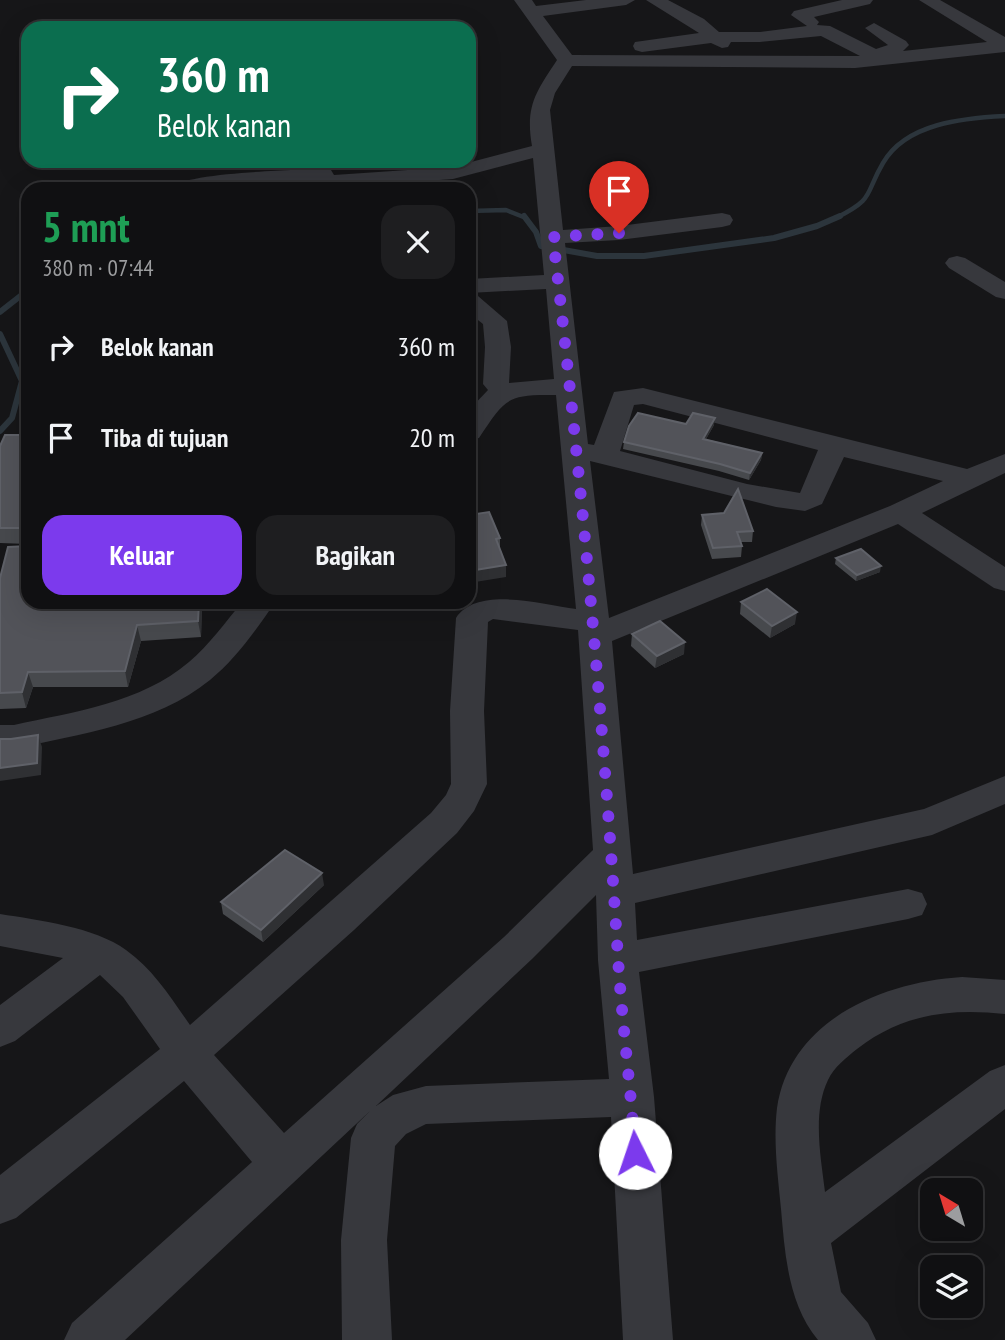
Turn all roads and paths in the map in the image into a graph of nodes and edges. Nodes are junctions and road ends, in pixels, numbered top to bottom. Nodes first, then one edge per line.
1 (626, 0) edge
2 (655, 0) edge
3 (802, 0) edge
4 (864, 0) edge
5 (928, 0) edge
6 (528, 6) edge
7 (819, 10) junction
8 (874, 28) dead end
9 (824, 30) junction
10 (713, 37) junction
11 (1005, 45) edge
12 (877, 58) junction
13 (566, 60) junction
14 (639, 62) junction
15 (745, 63) junction
16 (543, 149) junction
17 (476, 168) edge
18 (476, 168) edge
19 (223, 182) edge
20 (326, 182) edge
21 (364, 182) edge
22 (722, 220) dead end
23 (555, 254) junction
24 (957, 263) dead end
25 (476, 283) edge
26 (1005, 292) edge
27 (476, 306) edge
28 (568, 378) junction
29 (493, 392) junction
30 (476, 418) edge
31 (834, 446) junction
32 (591, 453) junction
33 (1005, 462) edge
34 (971, 479) junction
35 (900, 512) junction
36 (1005, 581) edge
37 (253, 609) edge
38 (594, 629) junction
39 (0, 737) edge
40 (1005, 789) edge
41 (614, 874) junction
42 (908, 904) dead end
43 (0, 930) edge
44 (99, 953) junction
45 (618, 960) junction
46 (1005, 997) edge
47 (0, 1029) edge
48 (187, 1053) junction
49 (1005, 1084) edge
50 (632, 1097) junction
51 (282, 1164) junction
52 (0, 1203) edge
53 (806, 1234) junction
54 (89, 1340) edge
55 (368, 1340) edge
56 (648, 1340) edge
57 (851, 1340) edge

1 - 6 street
2 - 10 street
3 - 7 street
4 - 7 street
5 - 11 street
6 - 13 street
7 - 9 street
8 - 12 street
9 - 10 street
9 - 12 street
10 - 14 street
10 - 15 street
11 - 12 street
12 - 15 street
13 - 14 street
13 - 16 street
14 - 15 street
16 - 17 street
16 - 23 street
18 - 21 street
19 - 20 street
22 - 23 street
23 - 25 street
23 - 28 street
24 - 26 street
27 - 29 street
28 - 29 street
28 - 32 street
29 - 30 street
31 - 32 street
31 - 32 street
31 - 34 street
32 - 38 street
33 - 34 street
34 - 35 street
35 - 36 street
35 - 38 street
37 - 39 street
38 - 41 street
38 - 48 street
40 - 41 street
41 - 45 street
41 - 51 street
42 - 45 street
43 - 44 street
44 - 47 street
44 - 48 street
45 - 50 street
46 - 53 street
48 - 51 street
48 - 52 street
49 - 53 street
50 - 55 street
50 - 56 street
51 - 54 street
53 - 57 street

